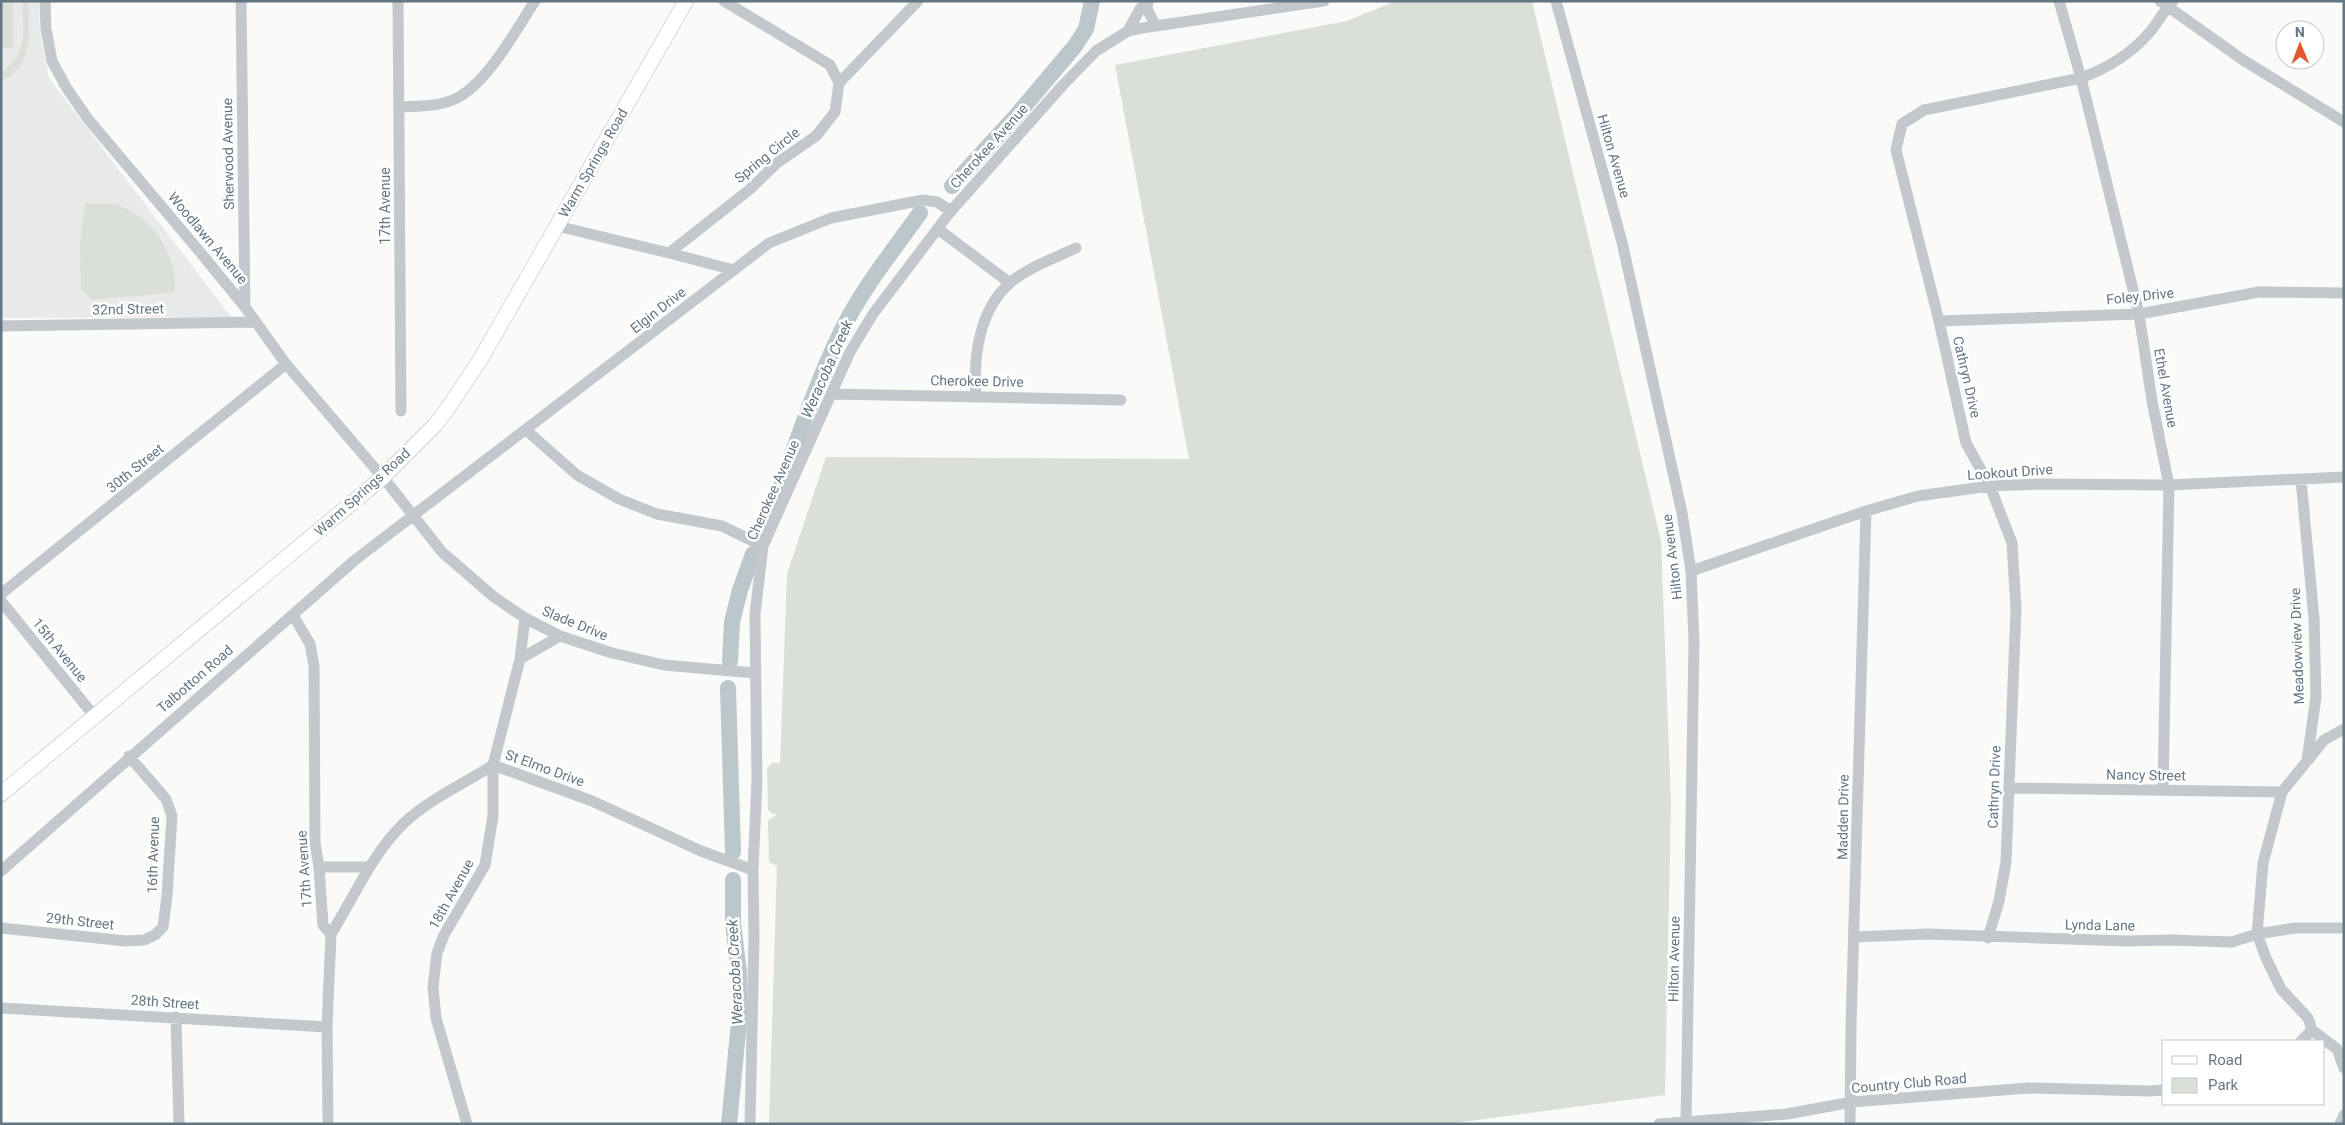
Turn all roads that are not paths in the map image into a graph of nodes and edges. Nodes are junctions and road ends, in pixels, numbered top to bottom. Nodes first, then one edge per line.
1 (45, 1) edge
2 (241, 1) edge
3 (398, 1) edge
4 (535, 1) edge
5 (686, 1) edge
6 (724, 1) edge
7 (918, 1) edge
8 (1148, 1) edge
9 (1324, 1) edge
10 (1556, 1) edge
11 (2059, 1) edge
12 (2167, 3) edge
13 (1156, 26) junction
14 (1128, 31) junction
15 (2081, 78) junction
16 (839, 83) junction
17 (400, 107) junction
18 (2344, 122) edge
19 (951, 211) junction
20 (556, 226) junction
21 (938, 229) junction
22 (1076, 248) dead end
23 (669, 253) junction
24 (734, 270) junction
25 (1010, 283) junction
26 (2344, 294) edge
27 (245, 307) junction
28 (2139, 314) junction
29 (1939, 321) junction
30 (255, 322) junction
31 (1, 326) edge
32 (286, 364) junction
33 (833, 394) junction
34 (976, 396) junction
35 (1121, 400) dead end
36 (401, 411) dead end
37 (526, 430) junction
38 (2344, 477) edge
39 (382, 478) junction
40 (2301, 480) junction
41 (2169, 485) junction
42 (1990, 486) junction
43 (1866, 511) junction
44 (412, 515) junction
45 (763, 546) junction
46 (1692, 571) junction
47 (1, 594) edge
48 (1, 601) edge
49 (293, 615) junction
50 (524, 618) junction
51 (560, 636) junction
52 (520, 659) junction
53 (755, 673) junction
54 (95, 717) junction
55 (2344, 729) edge
56 (129, 756) junction
57 (2307, 761) junction
58 (493, 765) junction
59 (2009, 788) junction
60 (2163, 790) junction
61 (2282, 792) junction
62 (1, 794) edge
63 (319, 866) junction
64 (369, 867) junction
65 (753, 870) junction
66 (1, 871) edge
67 (1, 928) edge
68 (2344, 928) edge
69 (331, 934) junction
70 (2257, 934) junction
71 (156, 935) joint
72 (1855, 937) junction
73 (1988, 938) junction
74 (1, 1008) edge
75 (176, 1017) junction
76 (327, 1027) junction
77 (2312, 1030) junction
78 (2302, 1040) edge
79 (2344, 1068) edge
80 (2162, 1090) edge
81 (1852, 1102) junction
82 (2344, 1115) edge
83 (1686, 1122) edge
84 (179, 1124) edge
85 (328, 1124) edge
86 (467, 1124) edge
87 (750, 1124) edge
88 (1659, 1124) edge
89 (1850, 1124) edge
90 (2340, 1124) edge

1 - 27 street, Woodlawn Avenue
2 - 27 street, Sherwood Avenue
3 - 17 street, 17th Avenue
4 - 17 street
5 - 20 main road, Warm Springs Road
6 - 16 street
7 - 16 street
8 - 13 street
8 - 14 street
9 - 13 street, Cherokee Avenue
10 - 46 street, Hilton Avenue
11 - 15 street, Ethel Avenue
12 - 15 street, Cathryn Drive
12 - 18 street
13 - 14 street, Cherokee Avenue
14 - 19 street, Cherokee Avenue
15 - 28 street, Ethel Avenue
15 - 29 street, Cathryn Drive
16 - 23 street, Spring Circle
17 - 36 street, 17th Avenue
19 - 21 street, Cherokee Avenue
19 - 24 street, Elgin Drive
20 - 23 street
20 - 39 main road, Warm Springs Road
21 - 25 street
21 - 33 street, Cherokee Avenue
22 - 25 street
23 - 24 street
24 - 37 street, Elgin Drive
25 - 34 street
26 - 28 street, Foley Drive
27 - 30 street, Woodlawn Avenue
28 - 29 street, Foley Drive
28 - 41 street, Ethel Avenue
29 - 42 street, Cathryn Drive
30 - 31 street, 32nd Street
30 - 32 street, Woodlawn Avenue
32 - 39 street, Woodlawn Avenue
32 - 47 street, 30th Street
33 - 34 street, Cherokee Drive
33 - 45 street, Cherokee Avenue
34 - 35 street, Cherokee Drive
37 - 44 street, Elgin Drive
37 - 45 street
38 - 40 street, Lookout Drive
39 - 44 street, Slade Drive
39 - 54 main road, Warm Springs Road
40 - 41 street, Lookout Drive
40 - 57 street, Meadowview Drive
41 - 42 street, Lookout Drive
41 - 60 street, Ethel Avenue
42 - 43 street, Lookout Drive
42 - 59 street, Cathryn Drive
43 - 46 street, Lookout Drive
43 - 72 street, Madden Drive
44 - 49 street, Talbotton Road
44 - 50 street, Slade Drive
45 - 53 street, Cherokee Avenue
46 - 83 street, Hilton Avenue
48 - 54 street, 15th Avenue
49 - 56 street, Talbotton Road
49 - 63 street, 17th Avenue
50 - 51 street, Slade Drive
50 - 52 street, 18th Avenue
51 - 52 street
51 - 53 street, Slade Drive
52 - 58 street, 18th Avenue
53 - 65 street, Cherokee Avenue
54 - 62 main road, Warm Springs Road
55 - 57 street
56 - 66 street, Talbotton Road
56 - 71 street, 16th Avenue
57 - 61 street
58 - 64 street, St Elmo Drive
58 - 65 street, St Elmo Drive
58 - 86 street, 18th Avenue
59 - 60 street, Nancy Street
59 - 73 street, Cathryn Drive
60 - 61 street, Nancy Street
61 - 70 street
63 - 64 street
63 - 69 street, 17th Avenue
64 - 69 street, St Elmo Drive
65 - 87 street, Cherokee Avenue
67 - 71 street, 29th Street
68 - 70 street, Lynda Lane
69 - 76 street, 17th Avenue
70 - 73 street, Lynda Lane
70 - 77 street
72 - 73 street, Lynda Lane
72 - 81 street, Madden Drive
74 - 75 street, 28th Street
75 - 76 street, 28th Street
75 - 84 street
76 - 85 street, 17th Avenue
77 - 78 street
77 - 79 street
80 - 81 street, Country Club Road
81 - 83 street, Country Club Road
81 - 89 street, Madden Drive
82 - 90 street
83 - 88 street, Country Club Road

